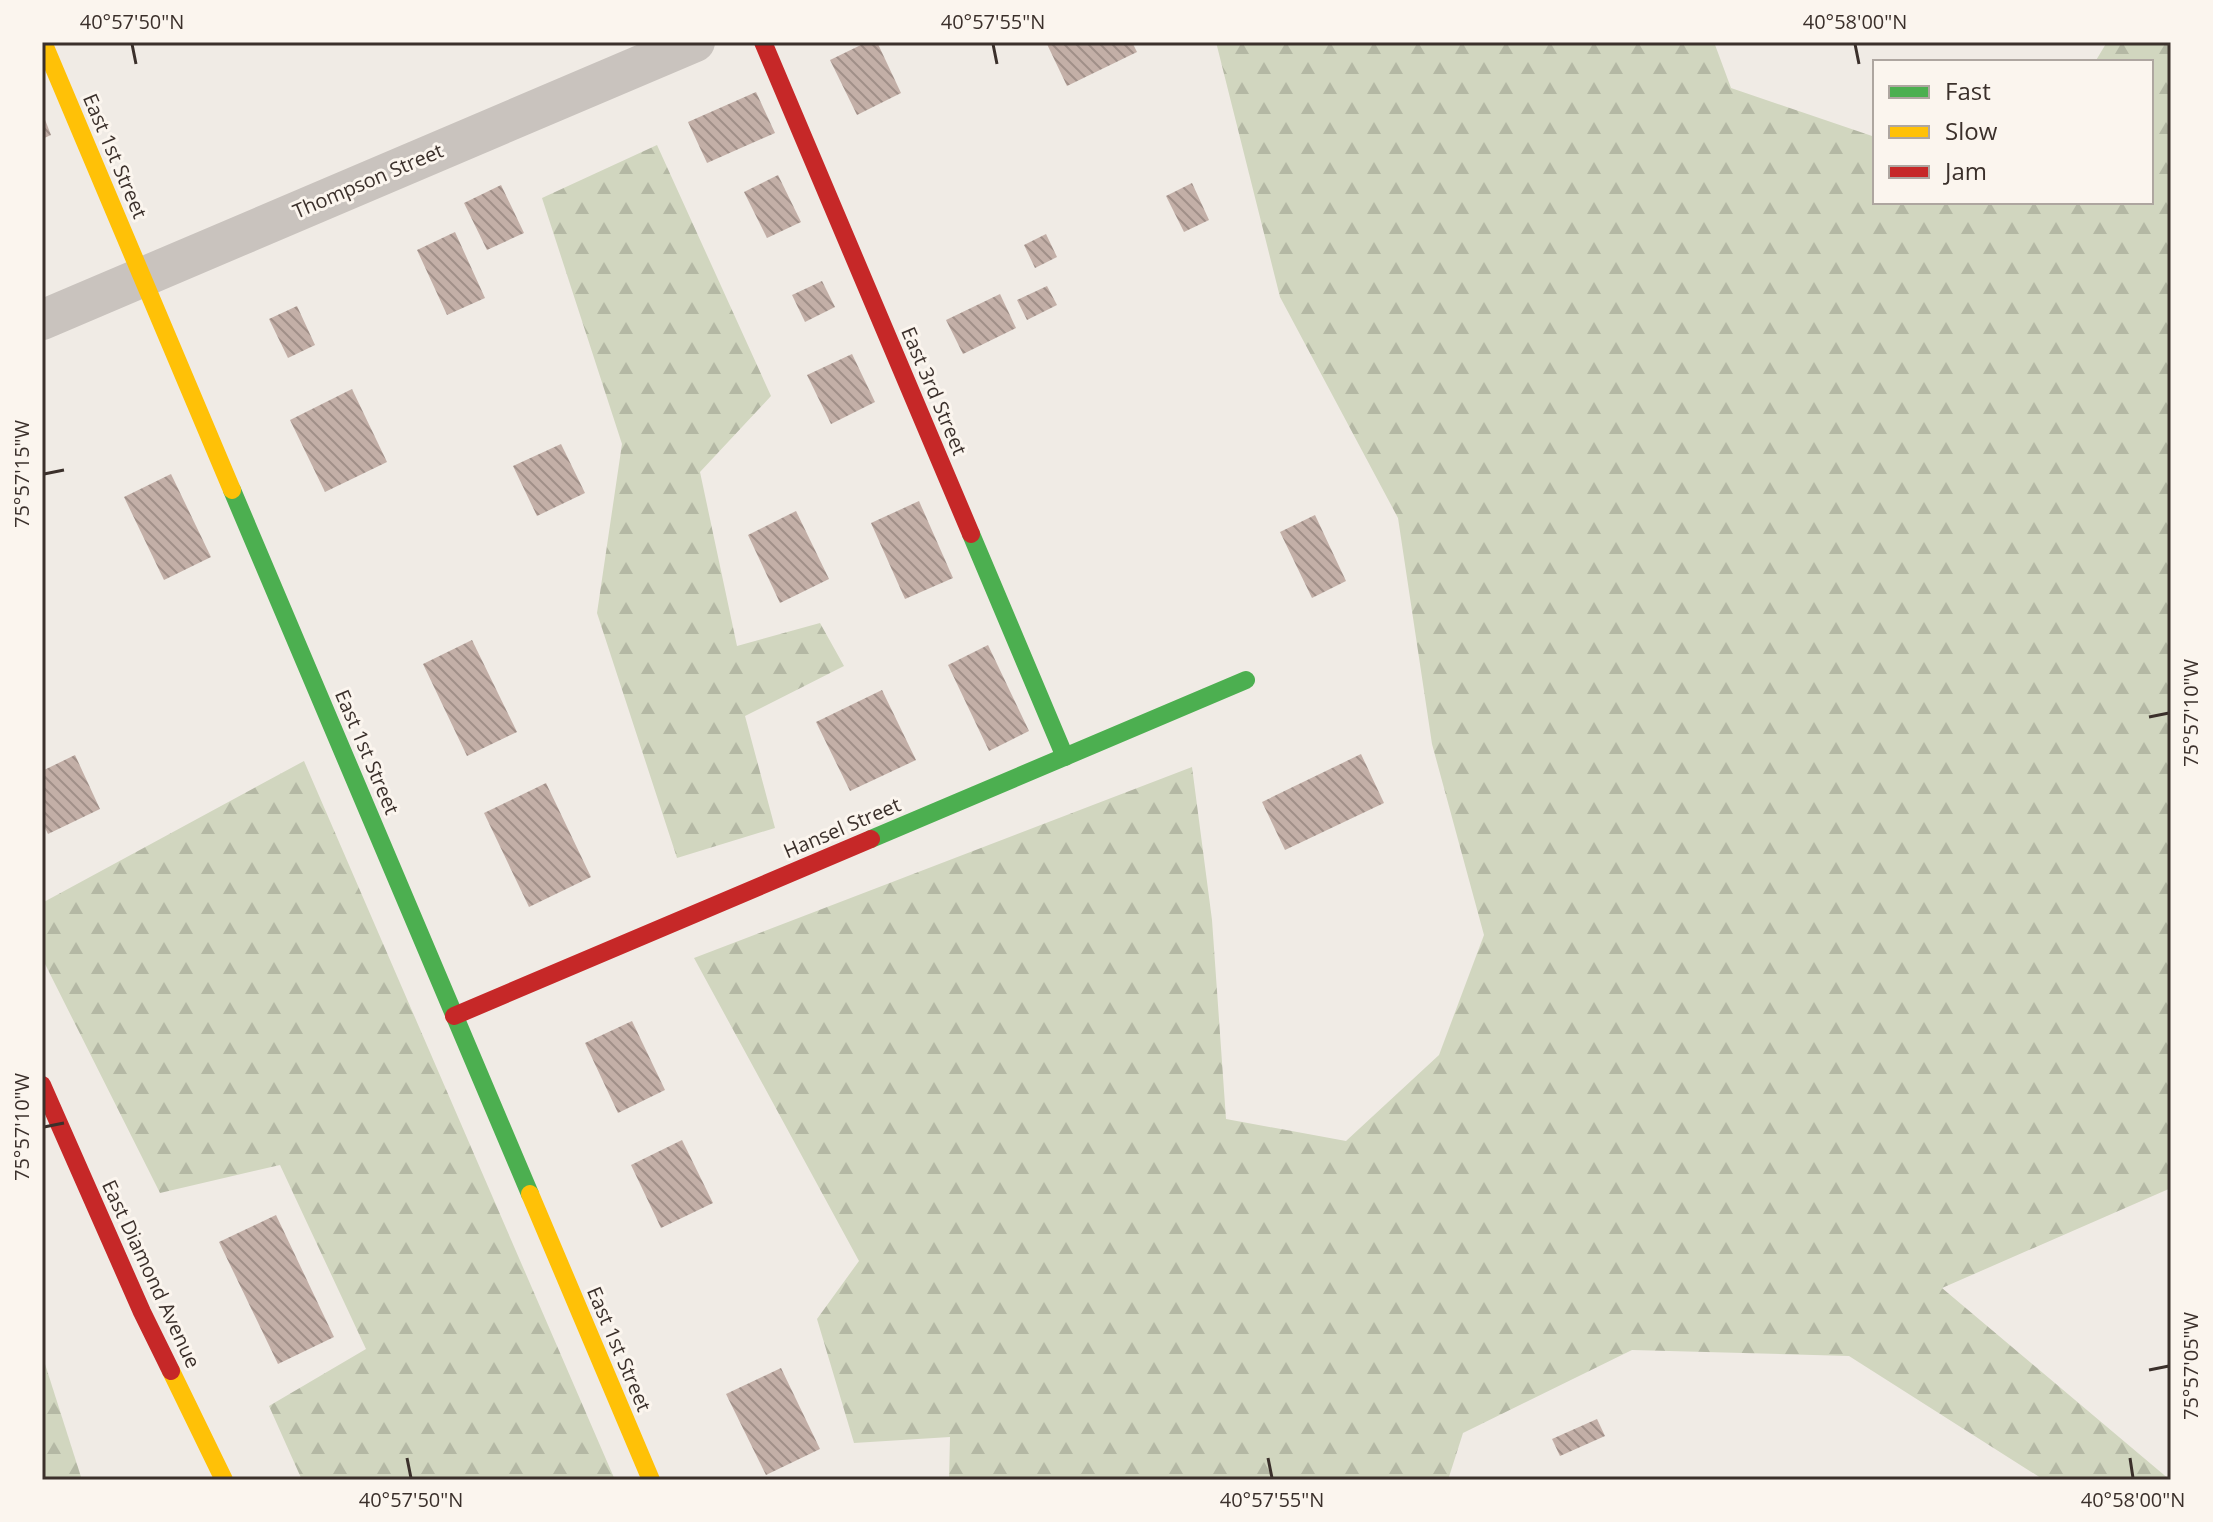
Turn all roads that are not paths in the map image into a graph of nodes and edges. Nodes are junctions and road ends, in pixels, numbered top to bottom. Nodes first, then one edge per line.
1 (43, 42) edge
2 (695, 42) edge
3 (763, 42) edge
4 (142, 277) junction
5 (42, 320) edge
6 (1246, 680) dead end
7 (1065, 757) junction
8 (454, 1016) junction
9 (42, 1085) edge
10 (224, 1480) edge
11 (651, 1480) edge

1 - 4 street, East 1st Street
2 - 4 street, Thompson Street
3 - 7 street, East 3rd Street
4 - 5 street, Thompson Street
4 - 8 street, East 1st Street
6 - 7 street, Hansel Street
7 - 8 street, Hansel Street
8 - 11 street, East 1st Street
9 - 10 street, East Diamond Avenue

